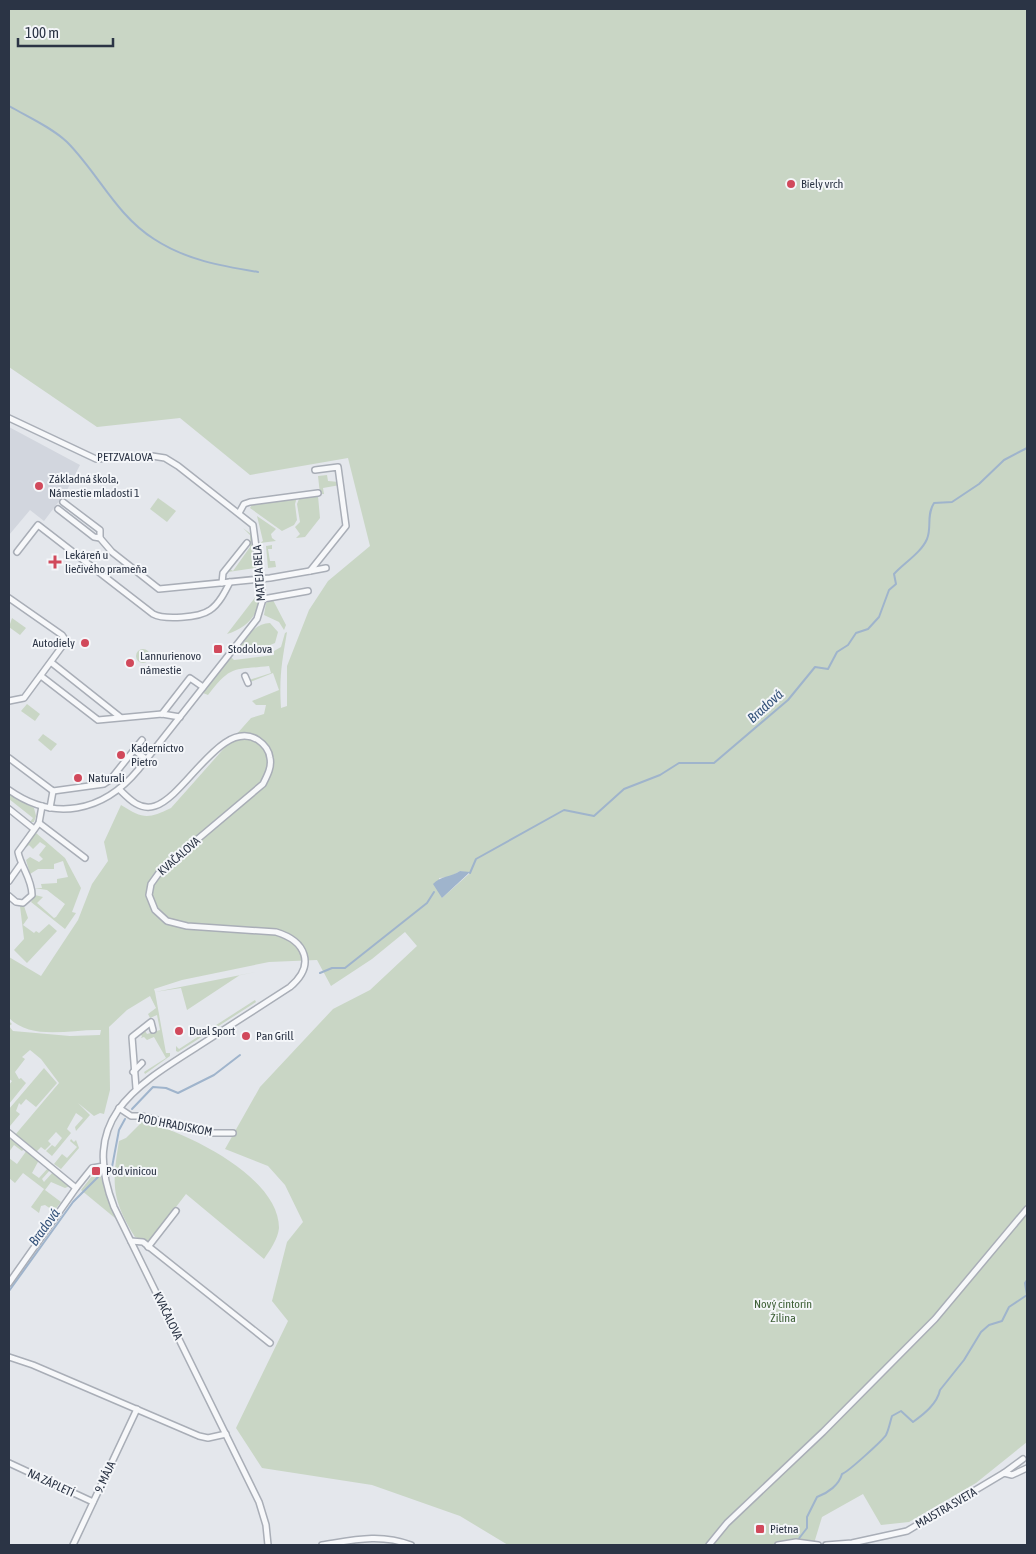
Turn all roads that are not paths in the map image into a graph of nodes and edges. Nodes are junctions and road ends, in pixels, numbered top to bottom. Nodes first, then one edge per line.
1 (9, 418) edge
2 (315, 470) dead end
3 (318, 493) dead end
4 (63, 502) dead end
5 (233, 508) joint
6 (58, 509) dead end
7 (239, 513) junction
8 (100, 538) junction
9 (247, 543) dead end
10 (17, 552) dead end
11 (326, 568) dead end
12 (310, 571) junction
13 (261, 578) junction
14 (230, 582) junction
15 (222, 583) junction
16 (308, 590) dead end
17 (9, 598) edge
18 (263, 599) junction
19 (52, 663) junction
20 (41, 676) junction
21 (245, 676) dead end
22 (248, 683) dead end
23 (203, 687) junction
24 (9, 701) edge
25 (162, 714) junction
26 (120, 717) junction
27 (180, 717) junction
28 (142, 740) dead end
29 (134, 750) junction
30 (9, 758) edge
31 (146, 759) junction
32 (9, 790) edge
33 (120, 790) junction
34 (53, 791) junction
35 (42, 806) junction
36 (50, 808) junction
37 (9, 809) edge
38 (39, 823) junction
39 (34, 829) junction
40 (85, 858) dead end
41 (21, 864) junction
42 (9, 881) edge
43 (9, 896) edge
44 (153, 1030) dead end
45 (142, 1063) dead end
46 (134, 1072) junction
47 (136, 1088) junction
48 (119, 1108) junction
49 (9, 1133) edge
50 (233, 1133) dead end
51 (104, 1166) junction
52 (76, 1188) junction
53 (1027, 1209) edge
54 (176, 1211) dead end
55 (131, 1241) junction
56 (148, 1247) junction
57 (9, 1283) edge
58 (270, 1343) dead end
59 (9, 1357) edge
60 (137, 1409) junction
61 (226, 1434) junction
62 (1023, 1459) dead end
63 (9, 1463) edge
64 (1027, 1468) edge
65 (1004, 1473) junction
66 (93, 1502) junction
67 (74, 1545) edge
68 (268, 1545) edge
69 (322, 1545) edge
70 (411, 1545) edge
71 (709, 1545) edge
72 (778, 1545) edge
73 (818, 1545) edge
74 (826, 1545) edge

1 - 5 street, PETZVALOVA
2 - 12 street
3 - 7 street
4 - 8 street
5 - 7 street, MATEJA BELA
6 - 8 street
7 - 13 street, MATEJA BELA
8 - 15 street
9 - 15 street
10 - 14 street
11 - 12 street
12 - 13 street
13 - 14 street
13 - 18 street, MATEJA BELA
14 - 15 street
16 - 18 street
17 - 19 street
18 - 23 street, MATEJA BELA
19 - 20 street
19 - 26 street
20 - 24 street
20 - 26 street
21 - 22 street
23 - 25 street
23 - 27 street, MATEJA BELA
25 - 26 street
25 - 27 street
27 - 31 street, MATEJA BELA
28 - 29 street
29 - 31 street
29 - 34 street
30 - 34 street
31 - 33 street, MATEJA BELA
32 - 35 street, MATEJA BELA
33 - 36 street, MATEJA BELA
33 - 47 street, KVAČALOVA
34 - 36 street
35 - 36 street, MATEJA BELA
35 - 38 street
37 - 39 street
38 - 39 street
38 - 40 street
39 - 41 street
41 - 42 street
41 - 43 street
44 - 46 street
45 - 46 street
46 - 47 street
47 - 48 street, KVAČALOVA
48 - 50 street, POD HRADISKOM
48 - 51 street, KVAČALOVA
49 - 52 street
51 - 52 street
51 - 55 street, KVAČALOVA
52 - 57 street
53 - 71 street
54 - 56 street
55 - 56 street
55 - 61 street, KVAČALOVA
56 - 58 street
59 - 60 street
60 - 61 street
60 - 66 street, 9. MÁJA
61 - 68 street, KVAČALOVA
62 - 65 street, MAJSTRA SVETA
63 - 66 street, NA ZÁPLETÍ
64 - 65 street, MAJSTRA SVETA
65 - 74 street, MAJSTRA SVETA
66 - 67 street, 9. MÁJA
69 - 70 street
72 - 73 street

